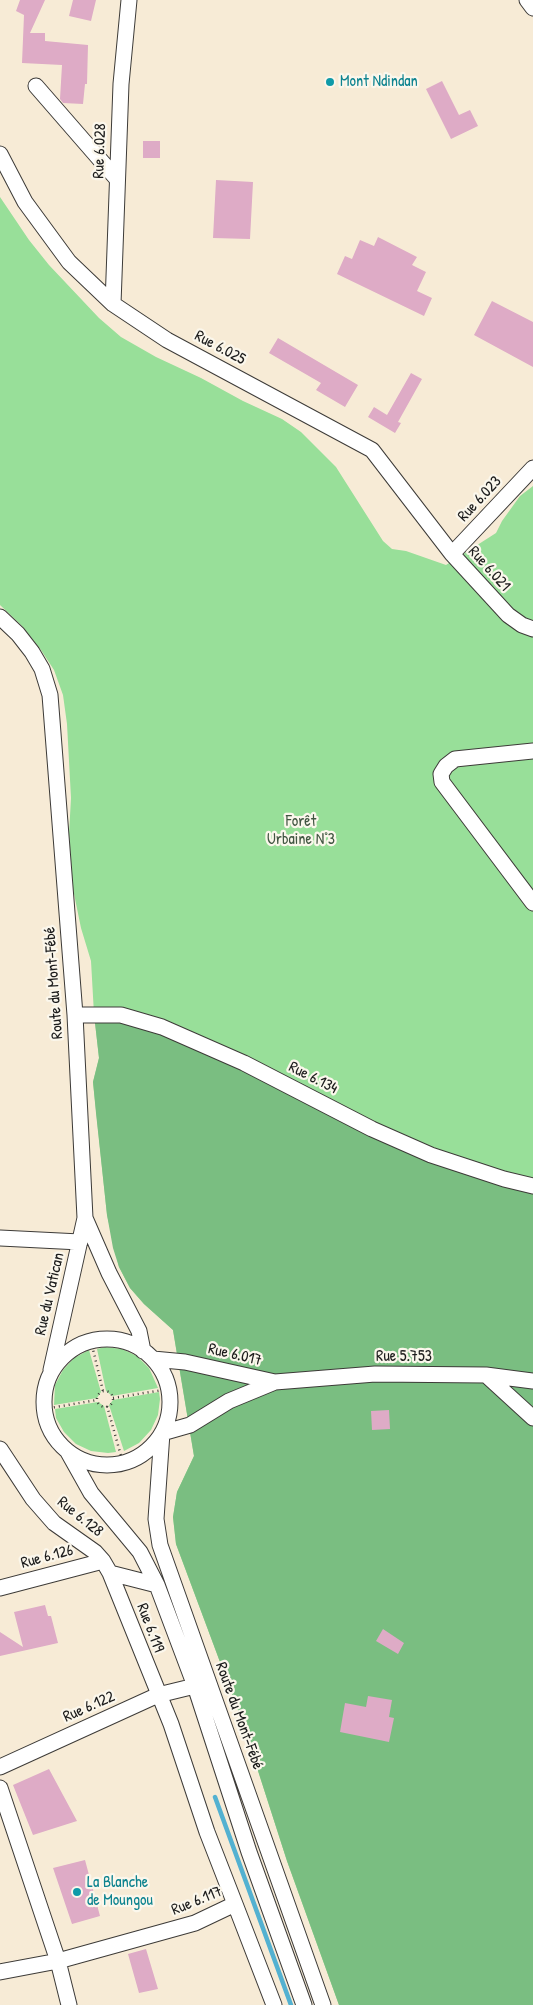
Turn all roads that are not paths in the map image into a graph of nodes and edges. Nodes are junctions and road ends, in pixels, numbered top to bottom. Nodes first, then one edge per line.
1 (129, 0) edge
2 (526, 0) edge
3 (533, 8) edge
4 (36, 86) dead end
5 (0, 154) edge
6 (116, 178) junction
7 (113, 304) junction
8 (533, 468) edge
9 (449, 550) junction
10 (0, 617) edge
11 (533, 629) edge
12 (533, 751) edge
13 (530, 896) edge
14 (74, 1015) junction
15 (533, 1186) edge
16 (85, 1218) junction
17 (0, 1238) edge
18 (80, 1242) junction
19 (148, 1355) junction
20 (486, 1375) junction
21 (49, 1377) junction
22 (533, 1381) edge
23 (275, 1382) junction
24 (533, 1418) edge
25 (162, 1433) junction
26 (0, 1449) edge
27 (68, 1452) junction
28 (107, 1567) junction
29 (157, 1585) junction
30 (0, 1588) edge
31 (196, 1686) junction
32 (158, 1695) junction
33 (0, 1767) edge
34 (0, 1788) edge
35 (235, 1904) junction
36 (58, 1961) junction
37 (0, 1972) edge
38 (69, 2005) edge
39 (274, 2005) edge
40 (304, 2005) edge
41 (323, 2005) edge

1 - 6 street, Rue 6.028
2 - 3 street
4 - 6 street
5 - 7 street, Rue 6.025
6 - 7 street, Rue 6.028
7 - 9 street, Rue 6.025
8 - 9 street, Rue 6.023
9 - 11 street, Rue 6.021
10 - 14 street, Route du Mont-Fébé
12 - 13 street
14 - 15 street, Rue 6.134
14 - 16 street, Route du Mont-Fébé
16 - 18 street, Rue du Vatican
16 - 19 street, Route du Mont-Fébé
17 - 18 street
18 - 21 street, Rue du Vatican
19 - 21 street, Rue 6.017
19 - 23 street, Rue 6.017
19 - 25 street, Rue 6.017
20 - 22 street, Rue 5.753
20 - 23 street, Rue 5.753
20 - 24 street
21 - 27 street, Rue 6.017
23 - 25 street, Rue 6.017
25 - 27 street, Rue 6.017
25 - 41 street, Route du Mont-Fébé
26 - 28 street, Rue 6.128
27 - 29 street, Route du Mont-Fébé
28 - 29 street, Rue 6.128
28 - 30 street, Rue 6.126
28 - 32 street, Rue 6.119
29 - 31 street, Route du Mont-Fébé
31 - 32 street, Rue 6.122
31 - 40 street, Route du Mont-Fébé
32 - 33 street, Rue 6.122
32 - 35 street, Rue 6.117
34 - 36 street
35 - 36 street, Rue 6.117
35 - 39 street
36 - 37 street, Rue 6.117
36 - 38 street

